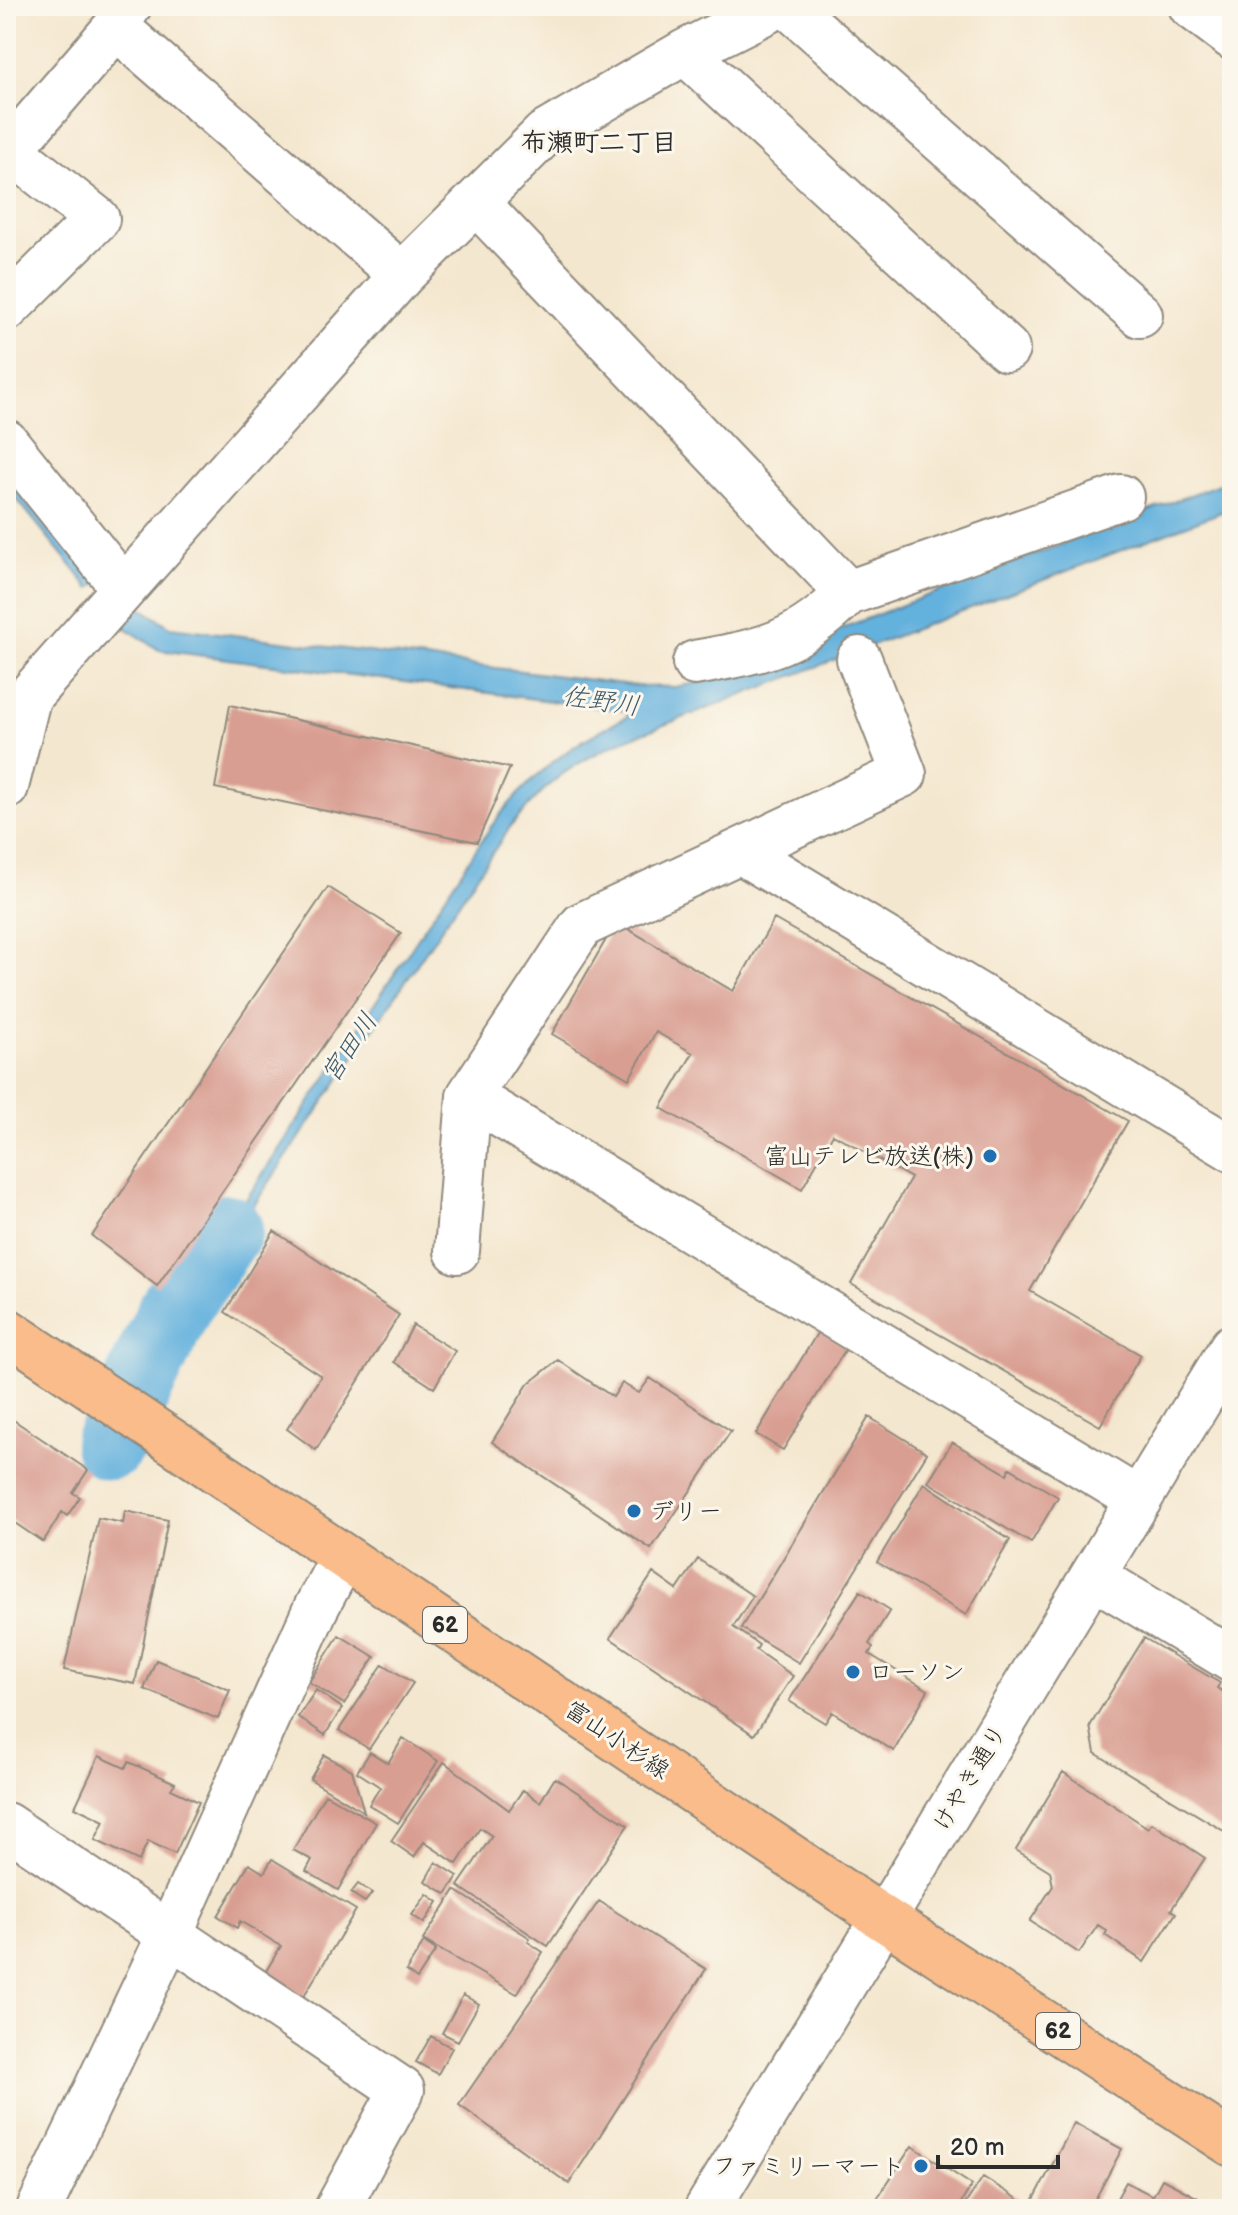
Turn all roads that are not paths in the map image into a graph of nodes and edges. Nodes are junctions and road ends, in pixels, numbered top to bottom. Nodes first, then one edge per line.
1 (777, 6) edge
2 (788, 6) edge
3 (1191, 6) edge
4 (123, 16) edge
5 (1232, 37) edge
6 (685, 52) junction
7 (7, 153) edge
8 (476, 202) junction
9 (402, 275) junction
10 (6, 309) edge
11 (1140, 315) dead end
12 (1007, 349) dead end
13 (6, 442) edge
14 (1121, 497) dead end
15 (124, 589) junction
16 (848, 593) junction
17 (859, 659) dead end
18 (695, 663) dead end
19 (17, 710) edge
20 (6, 787) edge
21 (740, 851) junction
22 (469, 1096) junction
23 (1232, 1149) edge
24 (457, 1251) dead end
25 (6, 1330) edge
26 (1232, 1347) edge
27 (1139, 1500) junction
28 (343, 1557) junction
29 (1093, 1576) junction
30 (1232, 1660) edge
31 (6, 1825) edge
32 (884, 1919) junction
33 (170, 1934) junction
34 (1232, 2144) edge
35 (720, 2204) edge
36 (39, 2209) edge
37 (337, 2209) edge

1 - 6 street
2 - 11 street
3 - 5 street
4 - 7 street
4 - 9 street
6 - 8 street
6 - 12 street
7 - 10 street
8 - 9 street
8 - 16 street
9 - 15 street
13 - 15 street
14 - 16 street
15 - 19 street
16 - 18 street
17 - 21 street
19 - 20 street
21 - 22 street
21 - 23 street
22 - 24 street
22 - 27 street
25 - 28 main road, 富山小杉線 / 62
26 - 27 street, けやき通り
27 - 29 street, けやき通り
28 - 32 main road, 富山小杉線 / 62
28 - 33 street
29 - 30 street
29 - 32 street, けやき通り
31 - 33 street
32 - 34 main road, 富山小杉線 / 62
32 - 35 street, けやき通り
33 - 36 street
33 - 37 street

